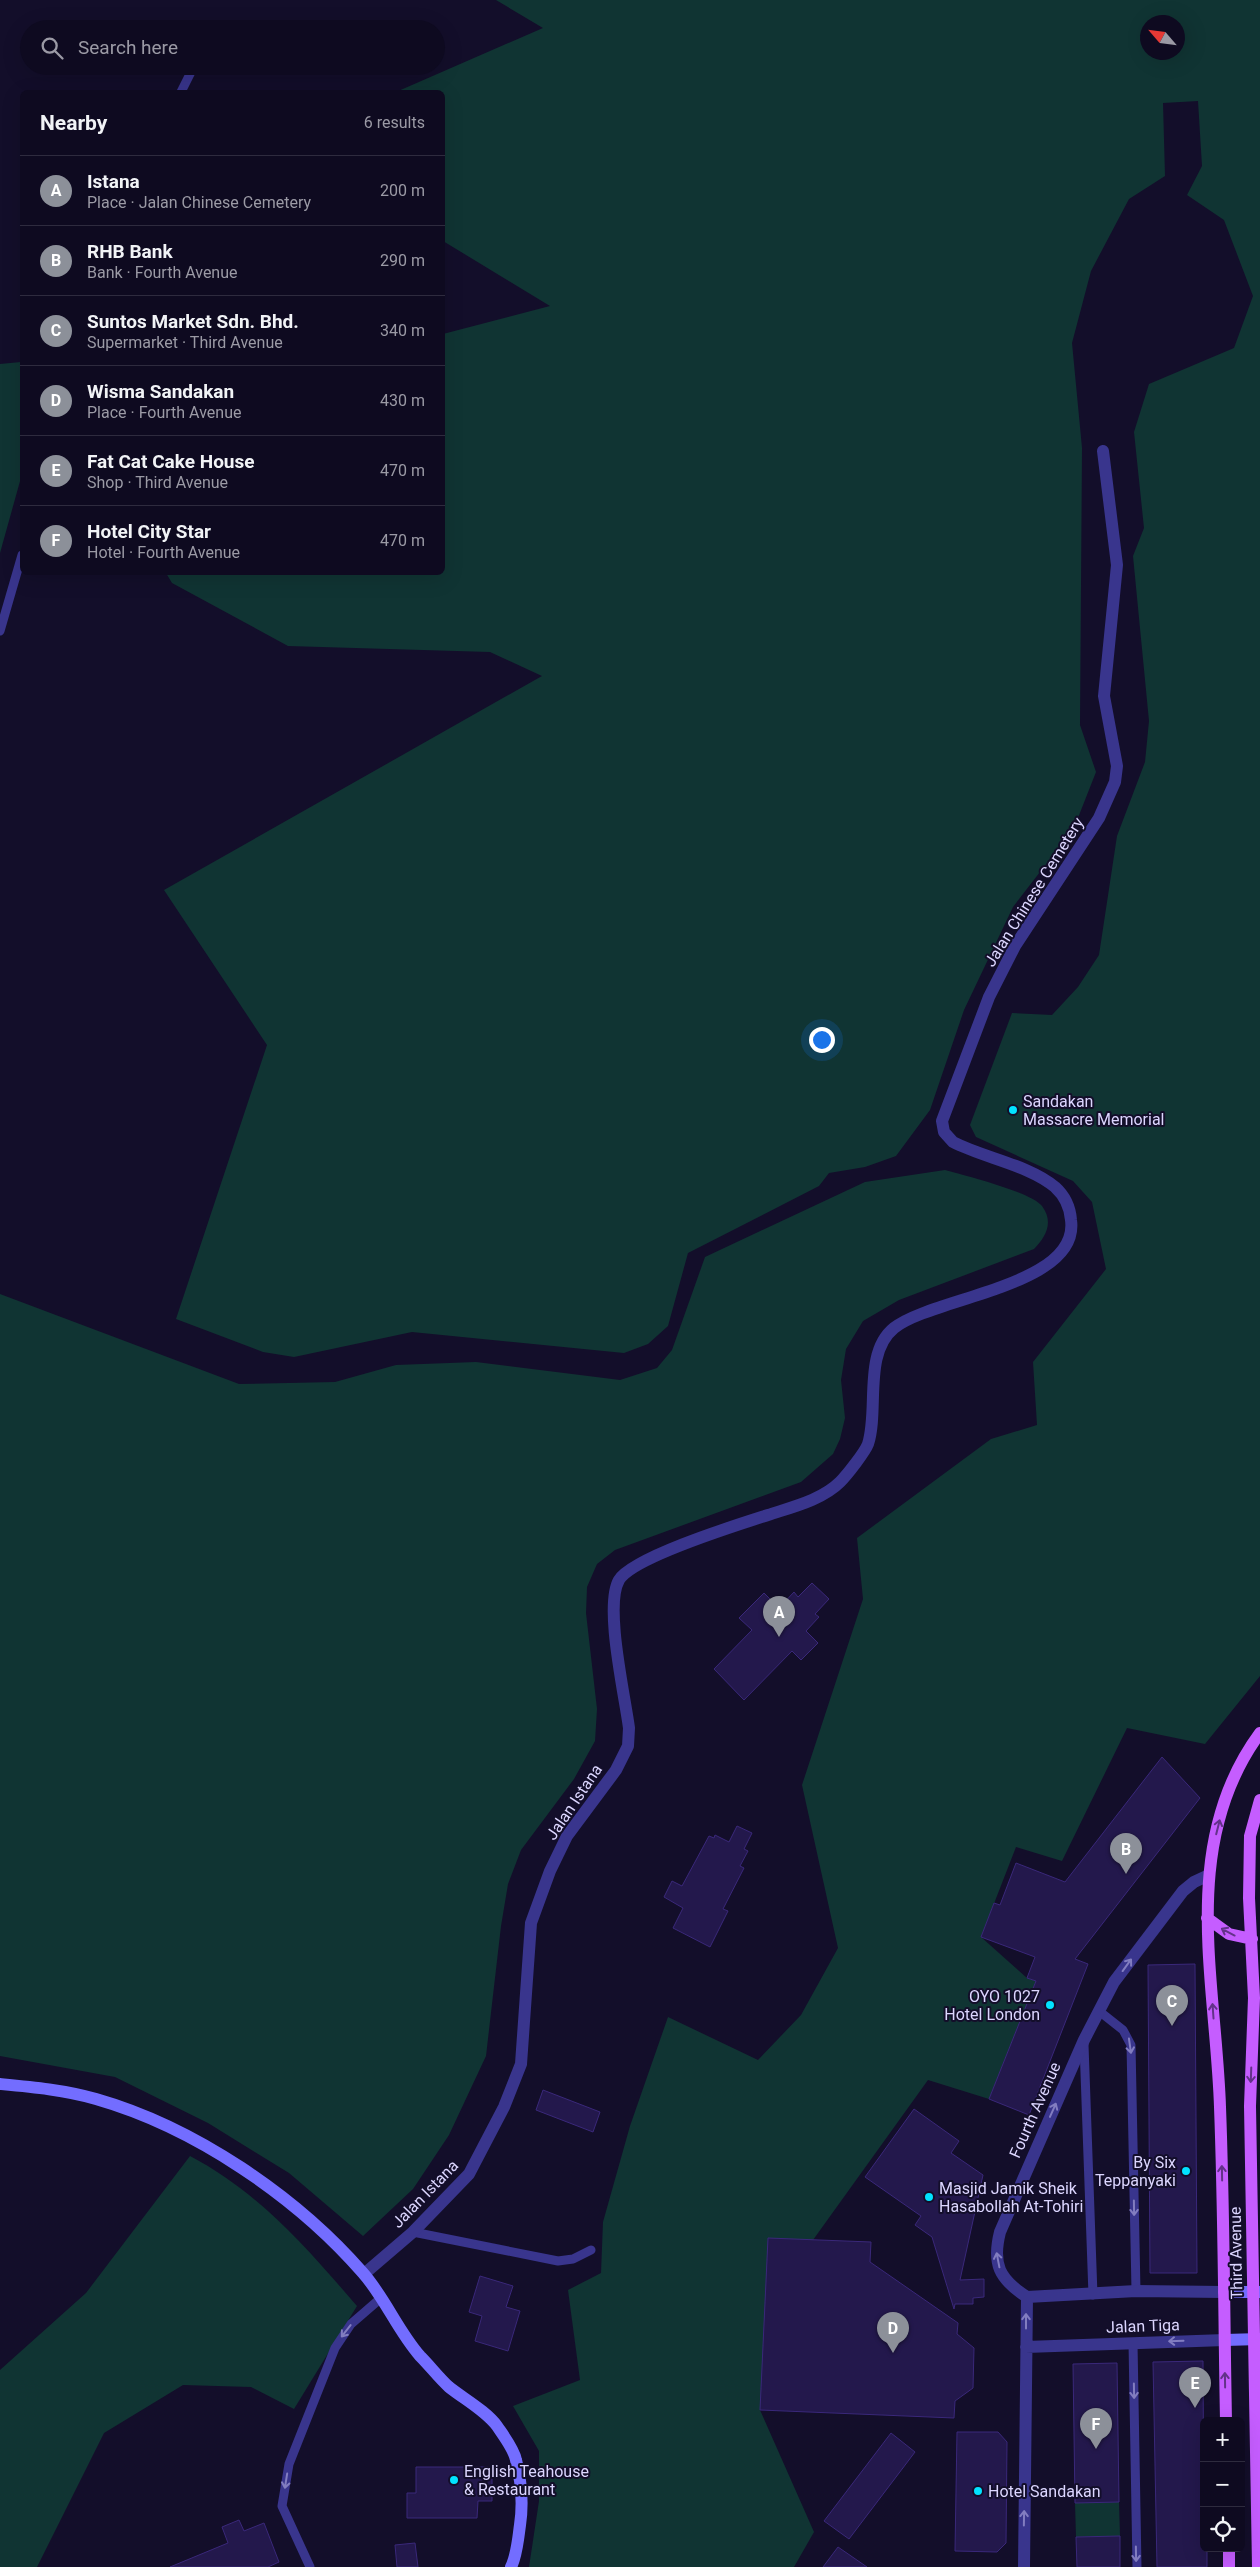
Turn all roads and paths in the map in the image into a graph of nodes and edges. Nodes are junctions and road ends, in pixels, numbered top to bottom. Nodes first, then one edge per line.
1 (190, 75) edge
2 (182, 90) edge
3 (1103, 451) dead end
4 (20, 562) edge
5 (0, 631) edge
6 (1260, 1733) edge
7 (628, 1746) joint
8 (1260, 1800) edge
9 (1209, 1875) junction
10 (1207, 1918) junction
11 (1256, 1939) edge
12 (1099, 2011) junction
13 (1084, 2040) junction
14 (0, 2084) edge
15 (413, 2232) junction
16 (592, 2250) dead end
17 (364, 2274) junction
18 (1136, 2291) junction
19 (1224, 2292) junction
20 (1256, 2292) edge
21 (1093, 2295) junction
22 (1027, 2297) junction
23 (381, 2298) junction
24 (1257, 2339) edge
25 (1225, 2340) junction
26 (1133, 2343) junction
27 (1026, 2347) junction
28 (1226, 2417) edge
29 (1229, 2552) edge
30 (310, 2567) edge
31 (511, 2567) edge
32 (1024, 2567) edge
33 (1137, 2567) edge
34 (1229, 2567) edge
35 (1258, 2567) edge

1 - 2 lane
3 - 7 street, Jalan Chinese Cemetery
4 - 5 lane
9 -> 6 main road, Third Avenue
7 - 15 street, Jalan Istana
8 - 11 main road, Third Avenue
9 - 10 main road, Third Avenue
12 -> 9 street, Fourth Avenue
11 -> 10 main road
19 -> 10 main road, Third Avenue
11 -> 20 main road, Third Avenue
12 - 13 street, Fourth Avenue
12 -> 18 lane
13 - 21 lane
22 -> 13 street, Fourth Avenue
14 - 17 street
15 - 16 lane
15 - 17 street, Jalan Istana
17 - 23 street
18 - 19 street, Jalan Tiga
18 - 21 street, Jalan Tiga
19 - 20 street, Jalan Tiga
19 - 25 main road, Third Avenue
20 - 24 main road, Third Avenue
21 - 22 street, Jalan Tiga
27 -> 22 street
23 -> 30 lane
23 - 31 street
24 - 25 street, Jalan Tiga
24 - 35 main road, Third Avenue
25 -> 26 street, Jalan Tiga
28 -> 25 main road, Third Avenue
26 - 27 street, Jalan Tiga
26 -> 33 lane
32 -> 27 street
29 - 34 main road

